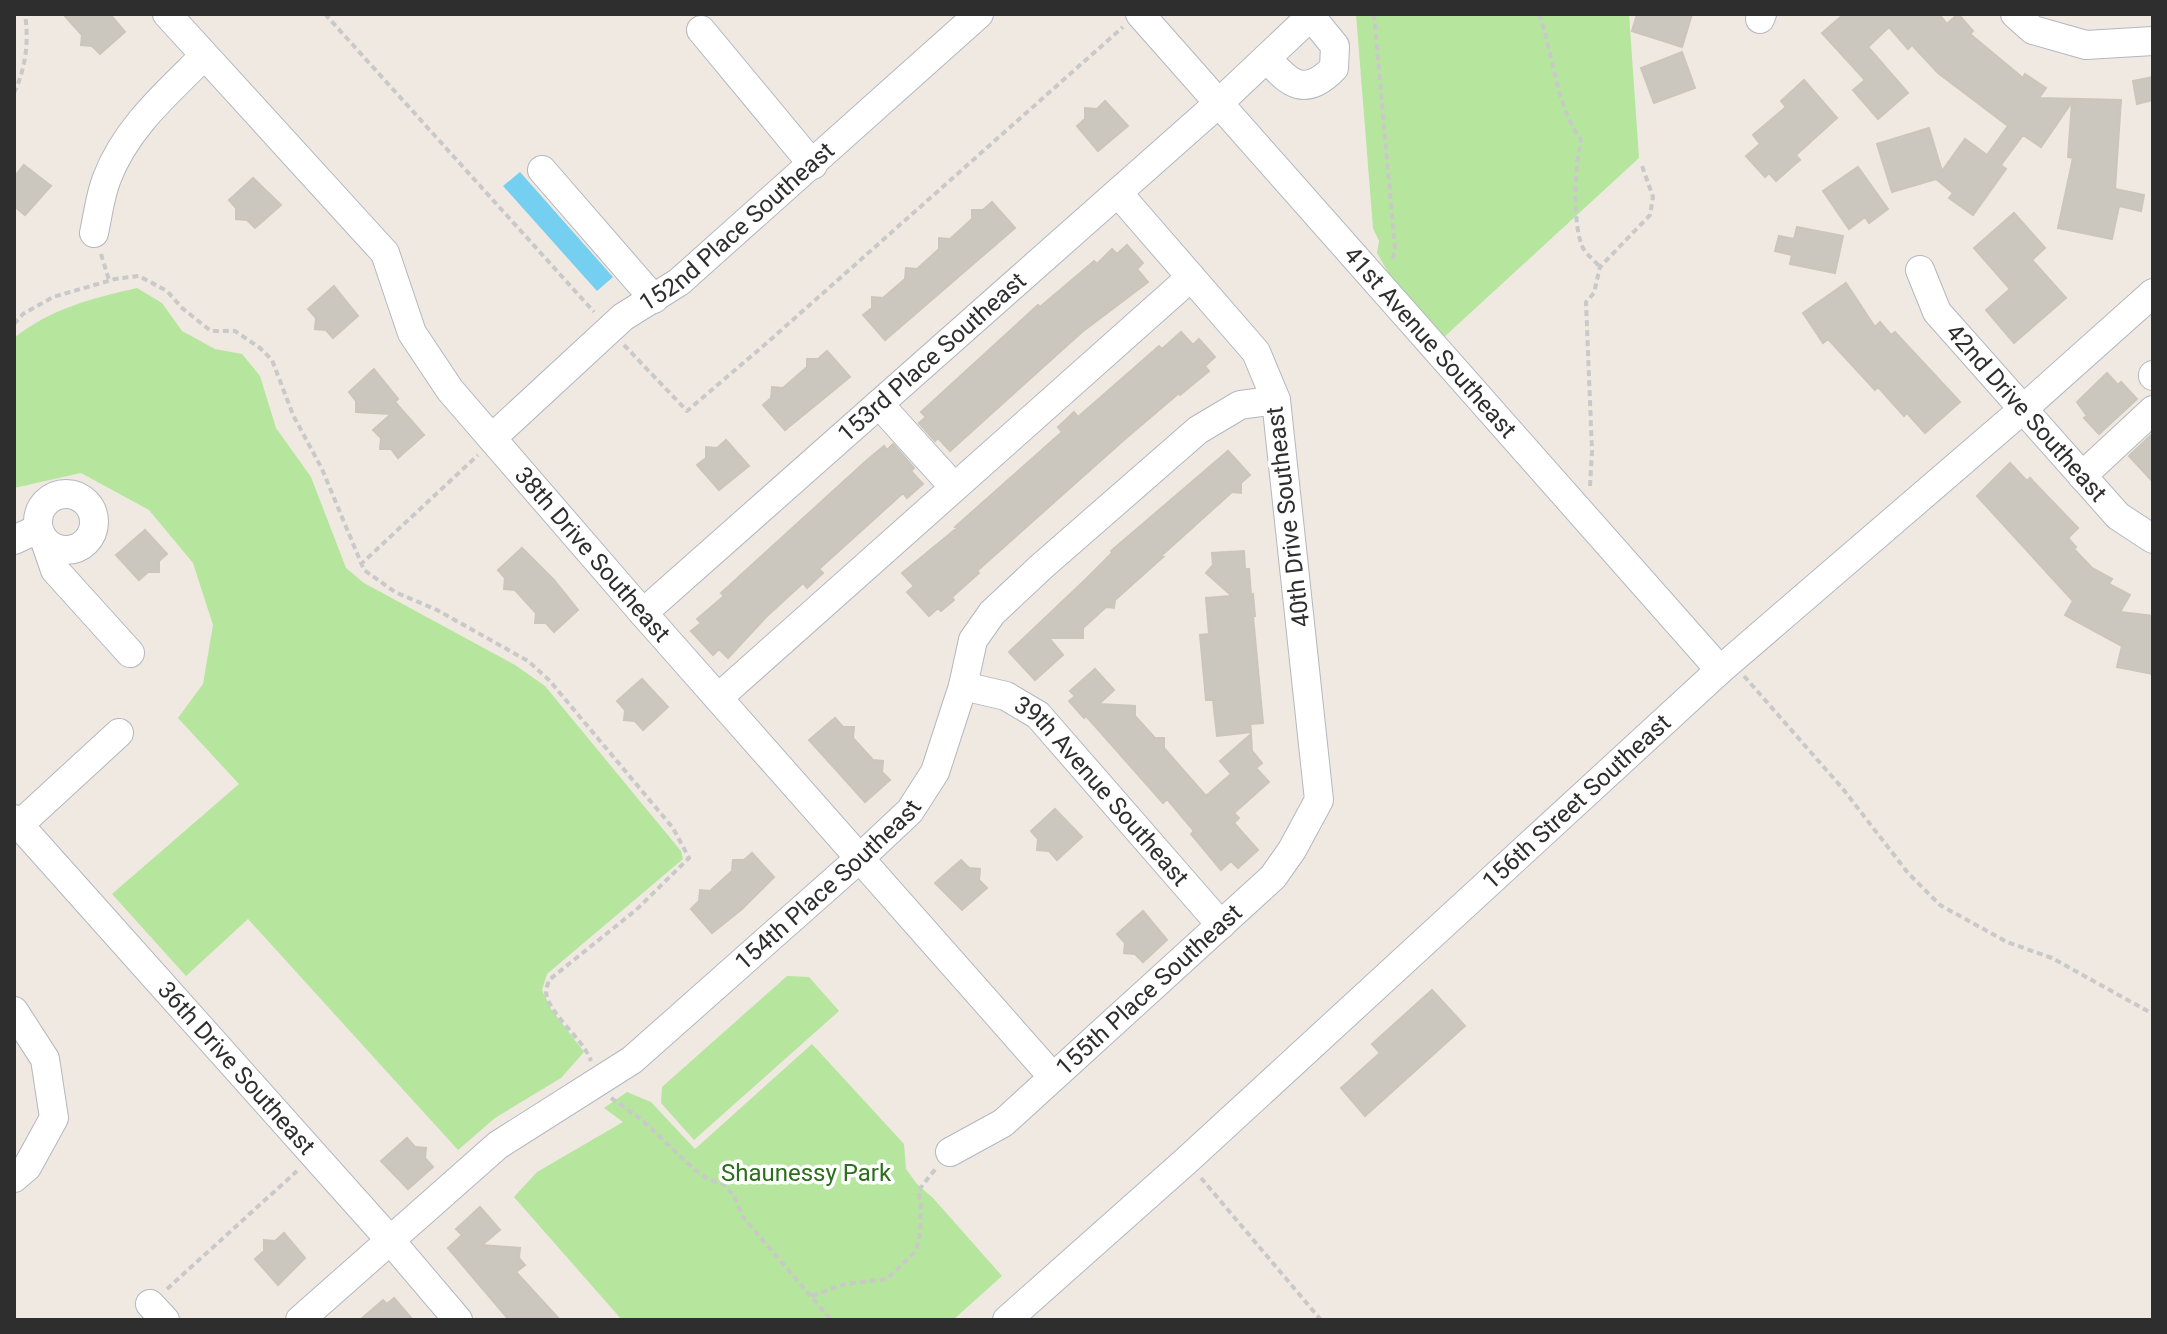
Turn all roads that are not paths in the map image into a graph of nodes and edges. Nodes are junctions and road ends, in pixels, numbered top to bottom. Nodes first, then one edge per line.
1 (167, 14) edge
2 (1140, 14) edge
3 (2015, 14) edge
4 (1311, 15) edge
5 (972, 16) edge
6 (701, 30) dead end
7 (2153, 41) edge
8 (204, 56) junction
9 (1267, 58) junction
10 (1220, 102) junction
11 (813, 165) junction
12 (542, 170) dead end
13 (1118, 193) junction
14 (94, 233) dead end
15 (1920, 270) dead end
16 (1191, 277) junction
17 (2153, 293) edge
18 (654, 299) junction
19 (1276, 400) junction
20 (879, 404) junction
21 (2022, 410) junction
22 (2153, 410) edge
23 (493, 439) junction
24 (2082, 476) junction
25 (954, 487) junction
26 (32, 536) edge
27 (2153, 539) edge
28 (643, 613) junction
29 (130, 653) dead end
30 (1725, 665) junction
31 (963, 686) junction
32 (718, 698) junction
33 (119, 733) dead end
34 (1319, 800) joint
35 (17, 822) edge
36 (860, 858) junction
37 (1221, 925) junction
38 (14, 1011) edge
39 (1052, 1076) junction
40 (950, 1152) road end
41 (14, 1178) edge
42 (390, 1240) junction
43 (300, 1320) edge
44 (458, 1320) edge
45 (1007, 1320) edge

1 - 8 street, 38th Drive Southeast
2 - 10 street, 41st Avenue Southeast
3 - 7 street
4 - 9 street, 153rd Place Southeast
4 - 9 street
5 - 11 street, 152nd Place Southeast
6 - 11 street
8 - 14 street
8 - 23 street, 38th Drive Southeast
9 - 10 street, 153rd Place Southeast
10 - 13 street, 153rd Place Southeast
10 - 30 street, 41st Avenue Southeast
11 - 18 street, 152nd Place Southeast
12 - 18 street
13 - 16 street, 40th Drive Southeast
13 - 20 street, 153rd Place Southeast
15 - 21 street, 42nd Drive Southeast
16 - 19 street, 40th Drive Southeast
16 - 25 street
17 - 21 street, 156th Street Southeast
18 - 23 street, 152nd Place Southeast
19 - 31 street, 154th Place Southeast
19 - 34 street, 40th Drive Southeast
20 - 25 street
20 - 28 street, 153rd Place Southeast
21 - 24 street, 42nd Drive Southeast
21 - 30 street, 156th Street Southeast
22 - 24 street
23 - 28 street, 38th Drive Southeast
24 - 27 street, 42nd Drive Southeast
25 - 32 street
26 - 29 street
28 - 32 street, 38th Drive Southeast
30 - 45 street, 156th Street Southeast
31 - 36 street, 154th Place Southeast
31 - 37 street, 39th Avenue Southeast
32 - 36 street, 38th Drive Southeast
33 - 35 street
34 - 37 street, 155th Place Southeast
35 - 42 street, 36th Drive Southeast
36 - 39 street, 38th Drive Southeast
36 - 42 street, 154th Place Southeast
37 - 39 street, 155th Place Southeast
38 - 41 street
39 - 40 street, 155th Place Southeast
42 - 43 street, 154th Place Southeast
42 - 44 street, 36th Drive Southeast

